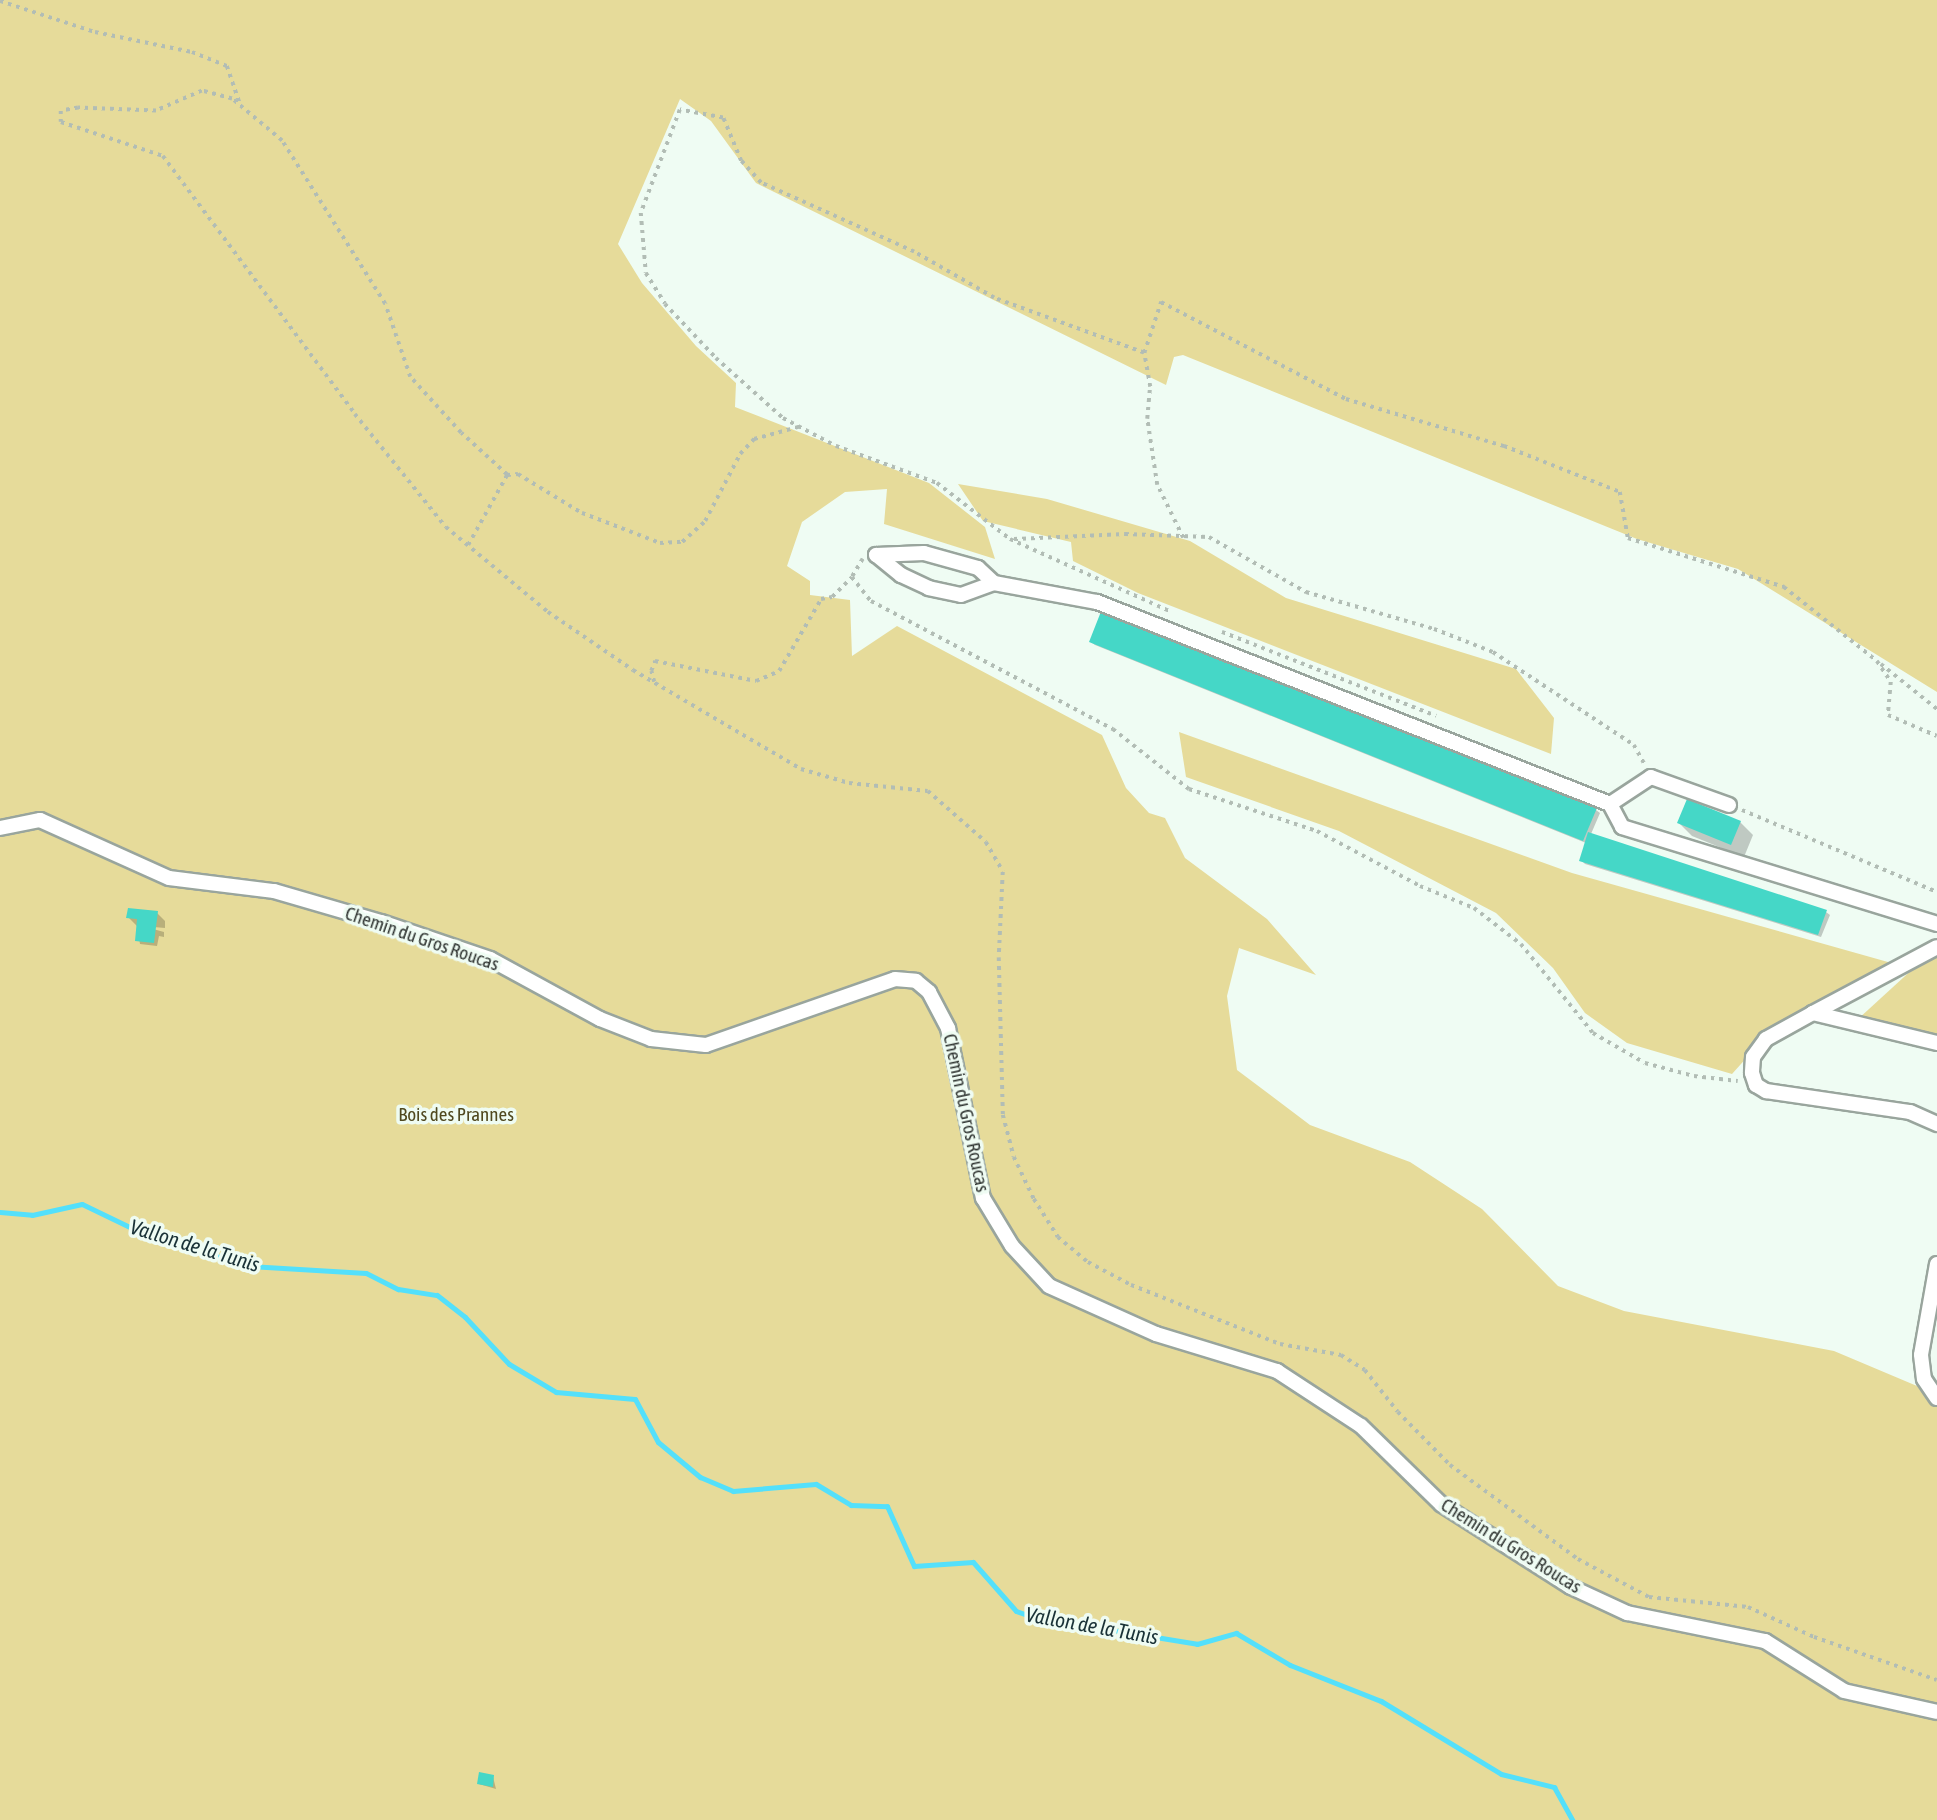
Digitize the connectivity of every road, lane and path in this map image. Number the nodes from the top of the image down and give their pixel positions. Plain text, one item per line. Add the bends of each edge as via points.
1 (0, 1) edge
2 (241, 105) junction
3 (1144, 353) junction
4 (800, 426) junction
5 (507, 475) junction
6 (1183, 538) junction
7 (1010, 539) junction
8 (468, 545) junction
9 (876, 555) junction
10 (852, 577) junction
11 (994, 583) junction
12 (1179, 615) dead end
13 (1217, 630) dead end
14 (1877, 661) junction
15 (654, 682) junction
16 (1937, 709) edge
17 (1444, 720) dead end
18 (1937, 736) edge
19 (1651, 777) junction
20 (1610, 804) junction
21 (1729, 805) joint
22 (0, 828) edge
23 (1937, 892) edge
24 (1937, 924) edge
25 (1937, 947) edge
26 (1813, 1013) junction
27 (1937, 1043) edge
28 (1754, 1079) junction
29 (1937, 1124) edge
30 (1937, 1264) edge
31 (1937, 1398) edge
32 (1937, 1680) edge
33 (1937, 1712) edge

1 - 2 path via 95,32 192,52 227,66
2 - 5 path via 282,141 385,304 410,377
2 - 8 path via 202,91 156,111 61,111 61,122 163,156 355,414 446,527
3 - 4 path via 994,299 914,252 761,183 741,161 723,118 680,110 641,213 646,273 665,304 716,358 783,418
3 - 6 path via 1157,485
3 - 14 path via 1161,302 1346,399 1504,446 1603,484 1620,492 1628,538 1784,587
4 - 5 path via 754,439 740,454 705,522 682,542 660,543 582,513 518,474
4 - 7 path via 836,446 937,483
5 - 8 path
6 - 7 path via 1125,534
6 - 19 path via 1209,537 1306,592 1434,629 1493,652 1634,745
7 - 12 path
8 - 15 path via 548,612
9 - 10 path via 858,560
9 - 11 street via 924,553 978,568
9 - 11 street via 901,575 929,588 961,595
10 - 15 path via 832,597 821,599 779,671 756,681 655,661 651,671
10 - 28 path via 871,601 1114,729 1189,789 1317,831 1420,886 1474,908 1521,944 1584,1024 1645,1063 1730,1083
11 - 20 street via 1097,602
13 - 17 path
14 - 16 path
14 - 18 path via 1891,682 1888,715
15 - 32 path via 801,769 849,783 928,790 986,842 1003,872 999,958 1003,1115 1014,1157 1034,1199 1058,1237 1088,1262 1131,1285 1280,1344 1341,1355 1365,1370 1450,1465 1578,1559 1649,1597 1748,1606 1814,1637
19 - 20 street
19 - 21 street
20 - 24 street via 1622,827
21 - 23 path
22 - 33 street, Chemin du Gros Roucas via 40,820 169,878 274,891 381,922 490,959 600,1019 651,1038 706,1045 895,979 916,981 929,992 948,1028 983,1198 1012,1245 1049,1286 1156,1334 1277,1371 1361,1426 1441,1504 1571,1587 1627,1614 1765,1641 1844,1691
25 - 26 street
26 - 27 street
26 - 28 street via 1766,1039 1754,1057
28 - 29 street via 1766,1091 1910,1112
30 - 31 street via 1922,1355 1924,1379

